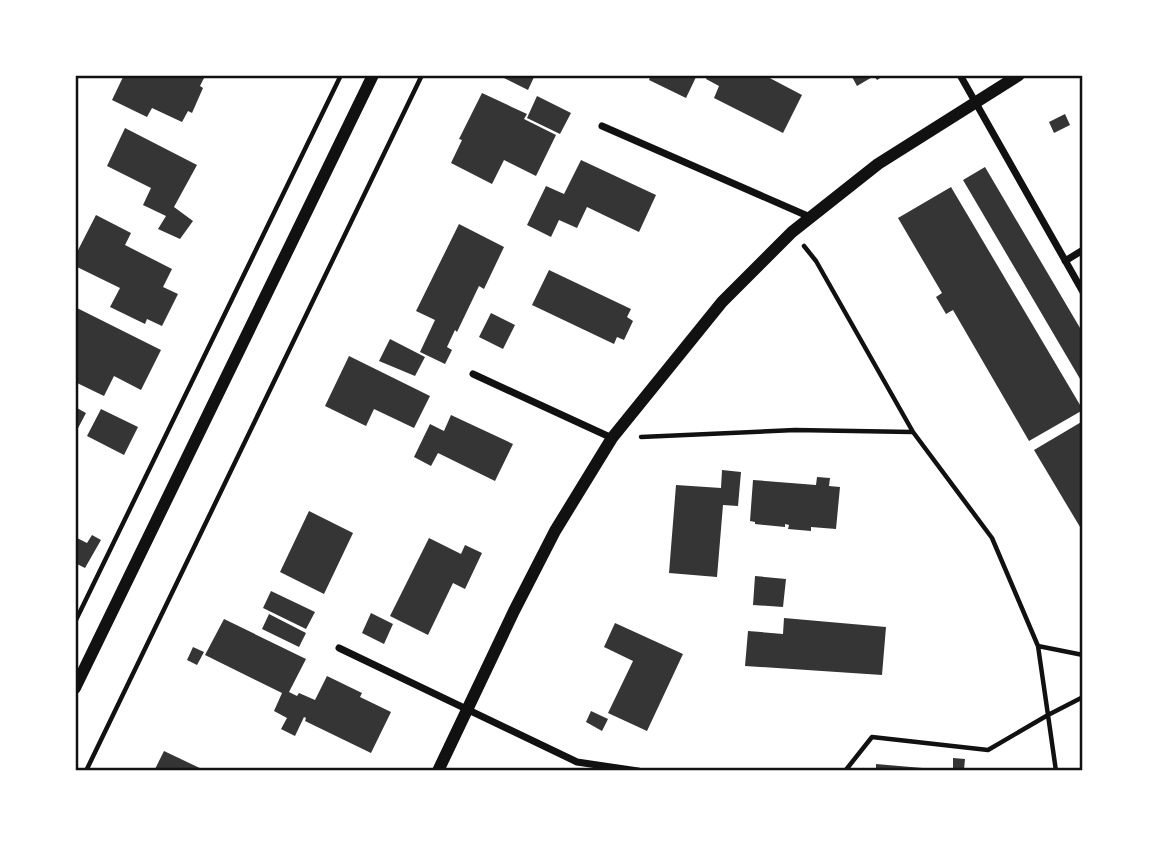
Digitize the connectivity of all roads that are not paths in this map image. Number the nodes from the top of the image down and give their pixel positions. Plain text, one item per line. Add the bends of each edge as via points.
1 (373, 75) edge
2 (960, 75) edge
3 (1019, 75) edge
4 (976, 102) junction
5 (602, 126) dead end
6 (810, 217) junction
7 (1083, 250) edge
8 (1065, 261) junction
9 (1083, 292) edge
10 (473, 374) dead end
11 (612, 438) junction
12 (339, 648) dead end
13 (75, 688) edge
14 (468, 709) junction
15 (438, 771) edge
16 (638, 771) edge

1 - 13 street
2 - 4 street
3 - 4 street
4 - 6 street via 878,164
4 - 8 street
5 - 6 street
6 - 11 street via 722,302
7 - 8 street
8 - 9 street
10 - 11 street
11 - 14 street via 555,531
12 - 14 street
14 - 15 street
14 - 16 street via 578,762

